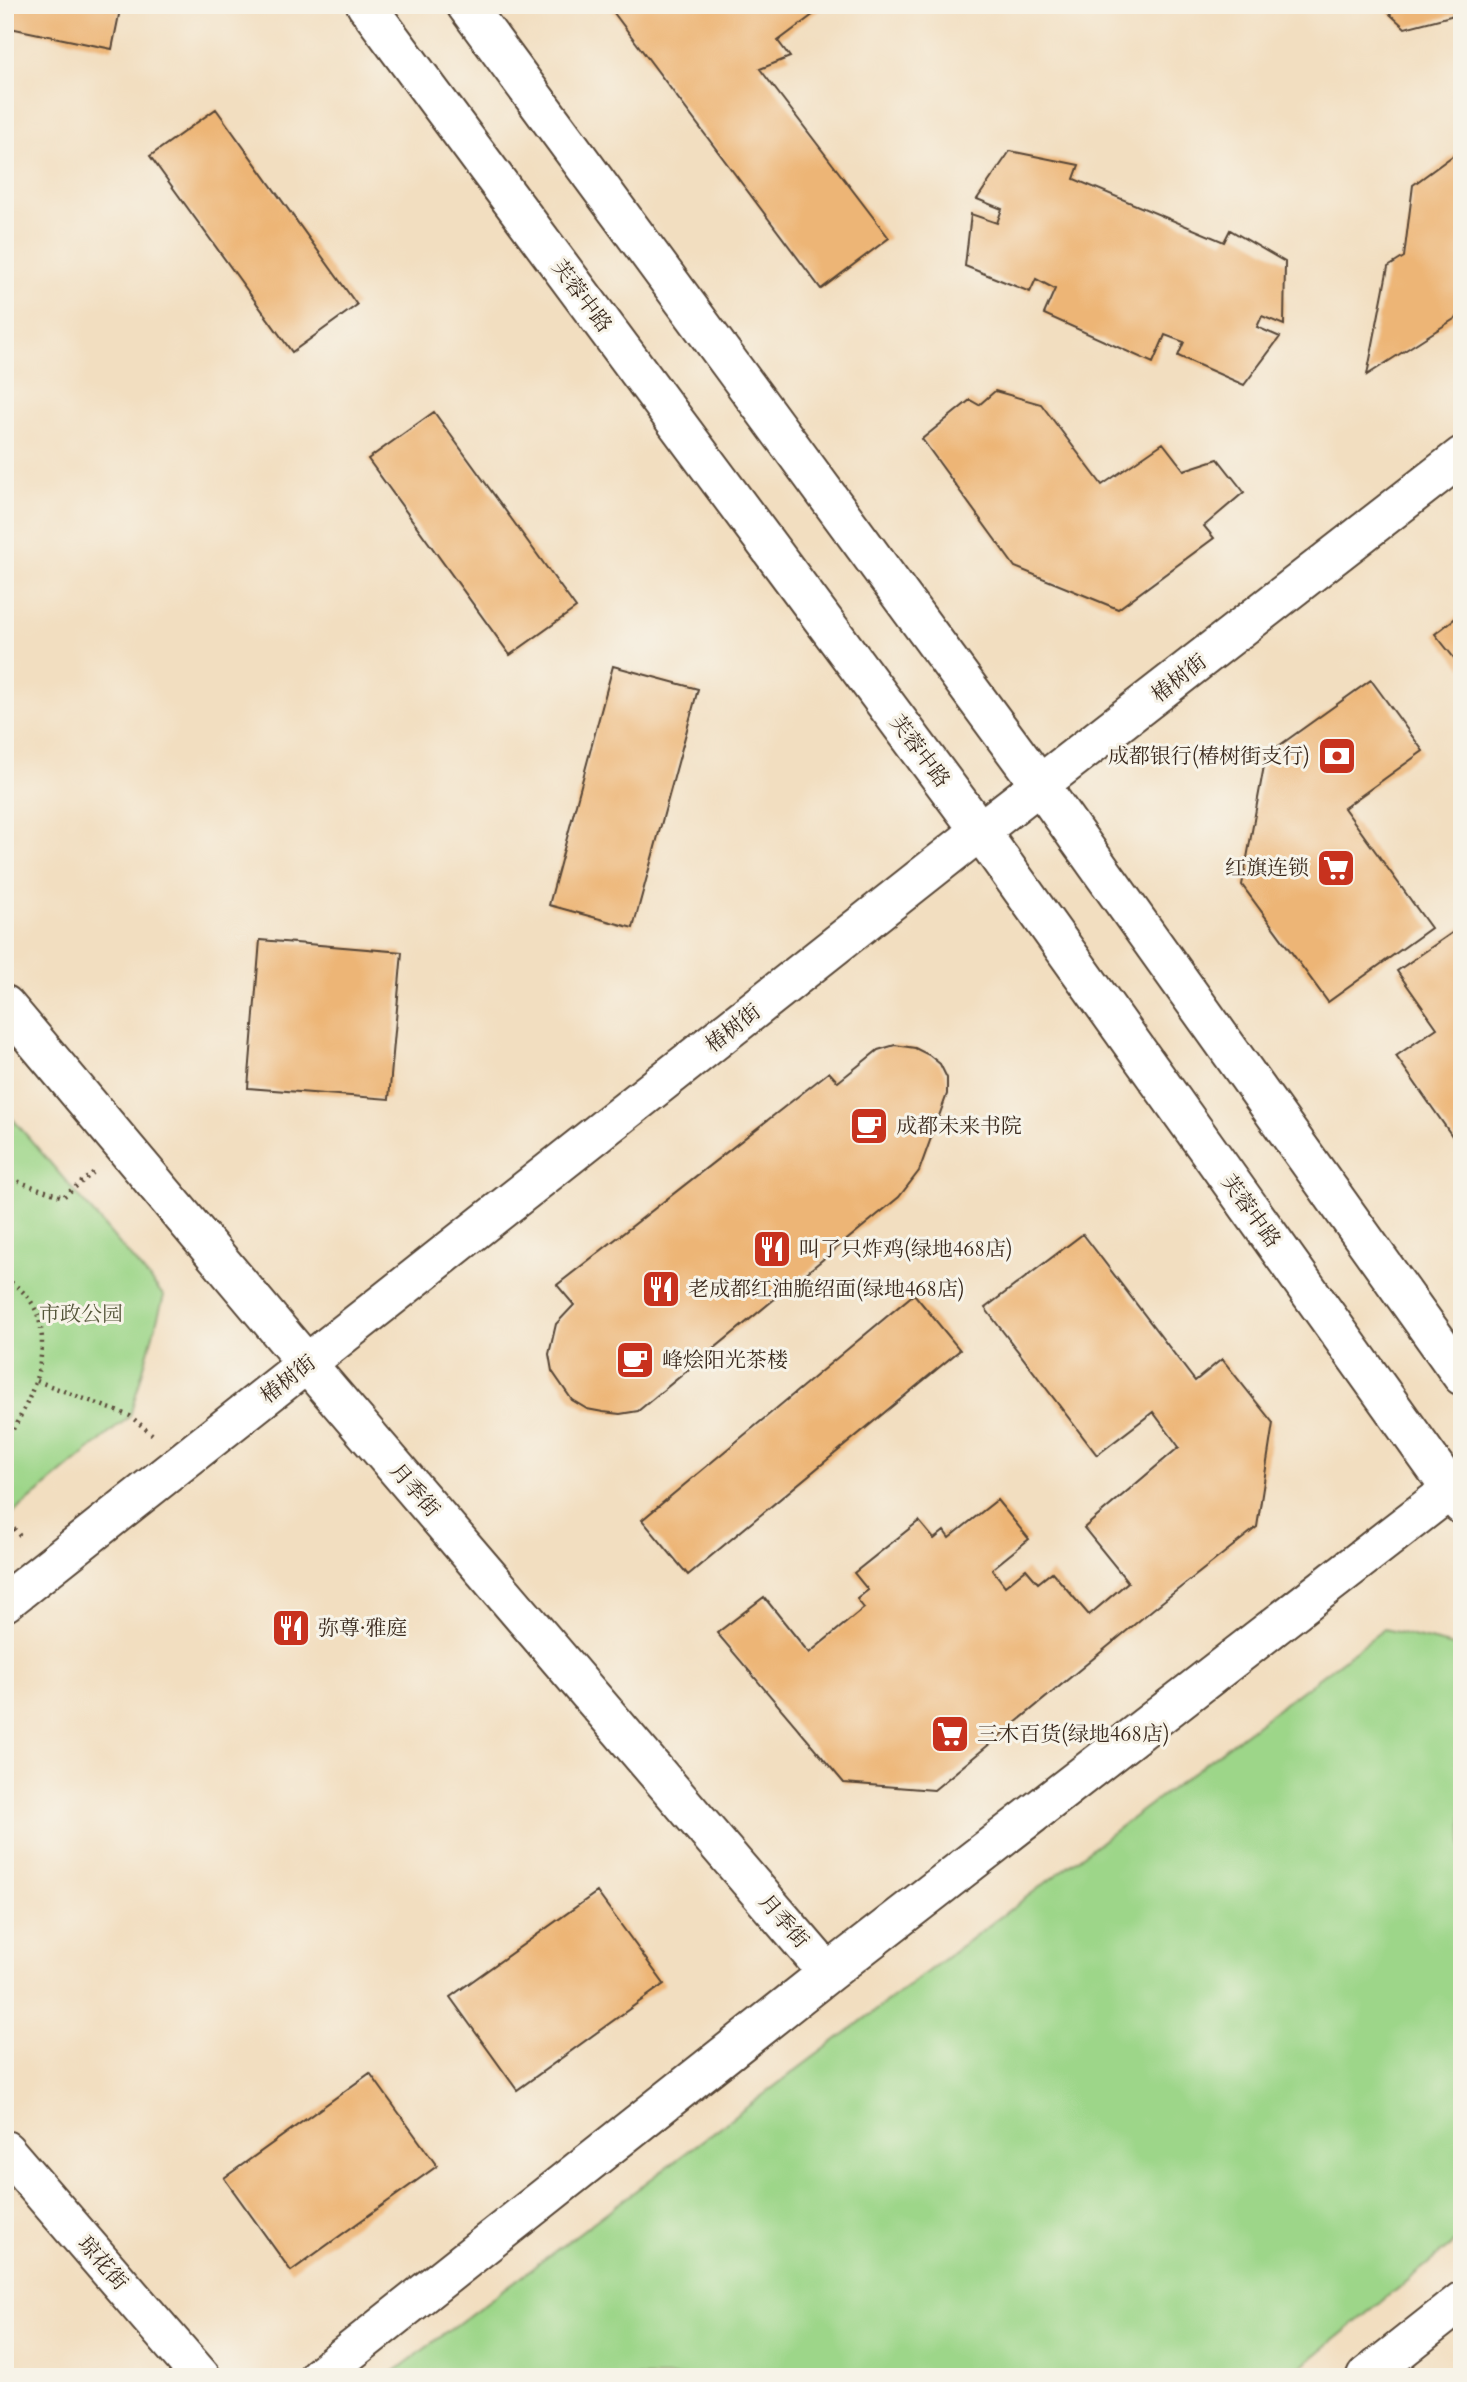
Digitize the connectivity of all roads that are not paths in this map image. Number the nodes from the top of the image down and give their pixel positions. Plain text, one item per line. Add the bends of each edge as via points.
1 (366, 5) edge
2 (466, 5) edge
3 (1462, 456) edge
4 (1040, 785) junction
5 (980, 831) junction
6 (5, 1005) edge
7 (307, 1364) junction
8 (1462, 1376) edge
9 (1458, 1492) edge
10 (5, 1602) edge
11 (828, 1973) junction
12 (5, 2150) edge
13 (1462, 2301) edge
14 (201, 2377) edge
15 (318, 2377) edge
16 (1366, 2377) edge

1 - 5 street, 芙蓉中路
2 - 4 street
3 - 4 street, 椿树街
4 - 5 street, 椿树街
4 - 8 street
5 - 7 street, 椿树街
5 - 9 street, 芙蓉中路
6 - 7 street, 月季街
7 - 10 street, 椿树街
7 - 11 street, 月季街
9 - 11 street
11 - 15 street
12 - 14 street, 琼花街
13 - 16 street

